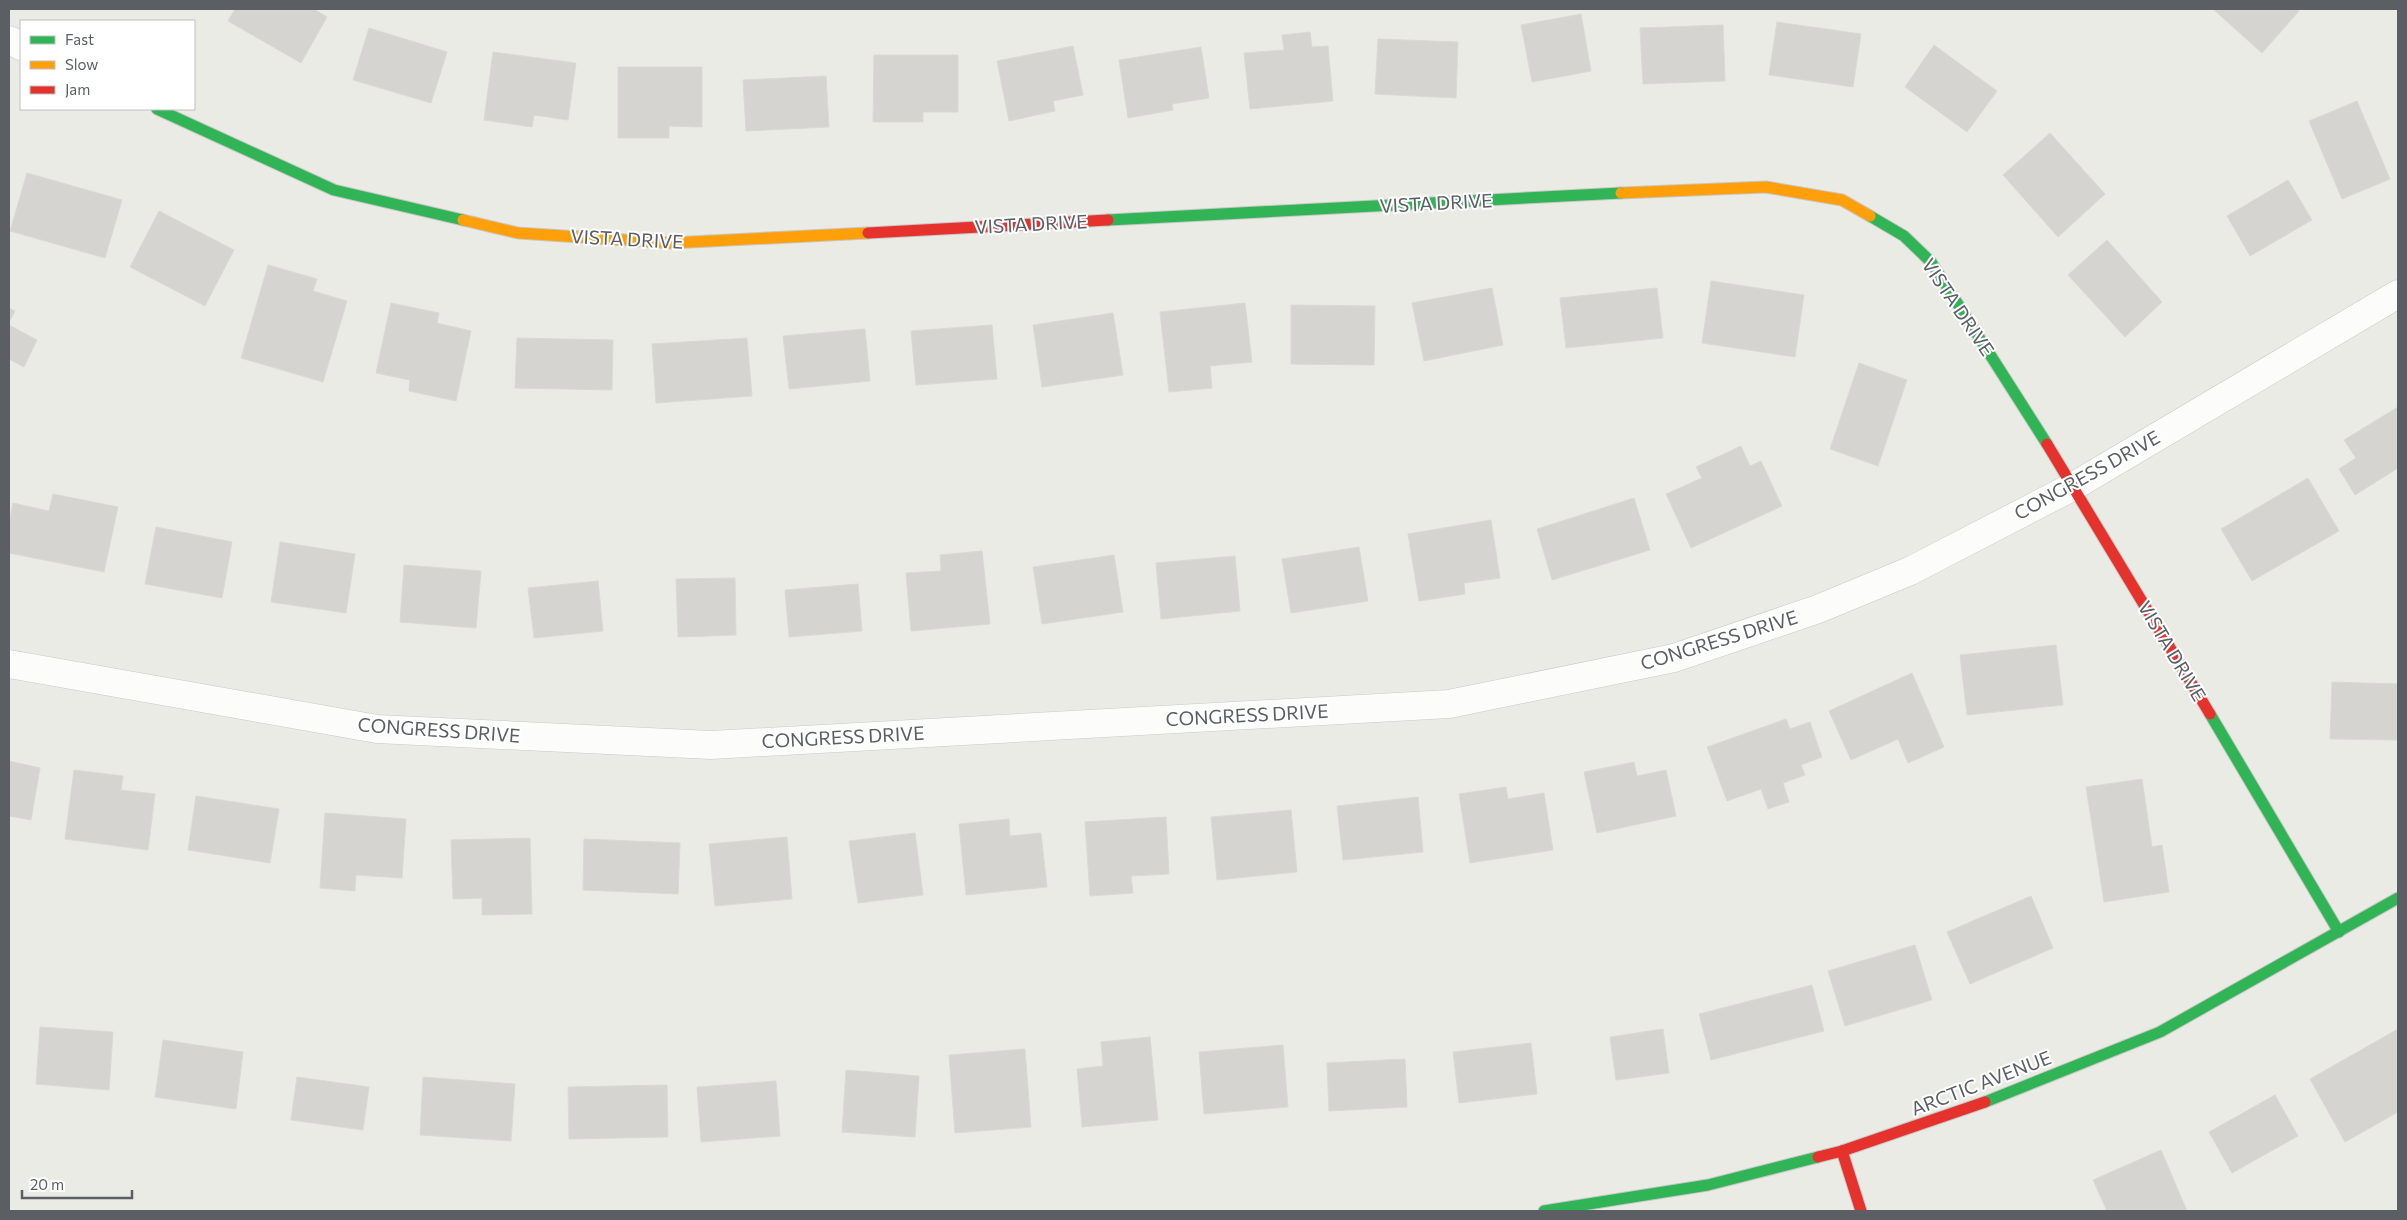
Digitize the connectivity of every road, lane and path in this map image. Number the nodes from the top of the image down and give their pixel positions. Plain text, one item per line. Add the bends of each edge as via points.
1 (160, 110) edge
2 (2398, 294) edge
3 (2074, 486) junction
4 (9, 664) edge
5 (2398, 898) edge
6 (2339, 932) junction
7 (1842, 1151) junction
8 (1544, 1211) edge
9 (1861, 1211) edge

1 - 3 street, VISTA DRIVE via 334,190 518,233 671,243 1715,188 1766,187 1842,200 1904,236 1931,262
2 - 3 street, CONGRESS DRIVE
3 - 4 street, CONGRESS DRIVE via 1910,571 1818,609 1674,658 1449,704 711,745 377,729
3 - 6 street, VISTA DRIVE
5 - 6 street, ARCTIC AVENUE
6 - 7 street, ARCTIC AVENUE via 2160,1032 1967,1109
7 - 8 street, ARCTIC AVENUE via 1708,1185
7 - 9 street

